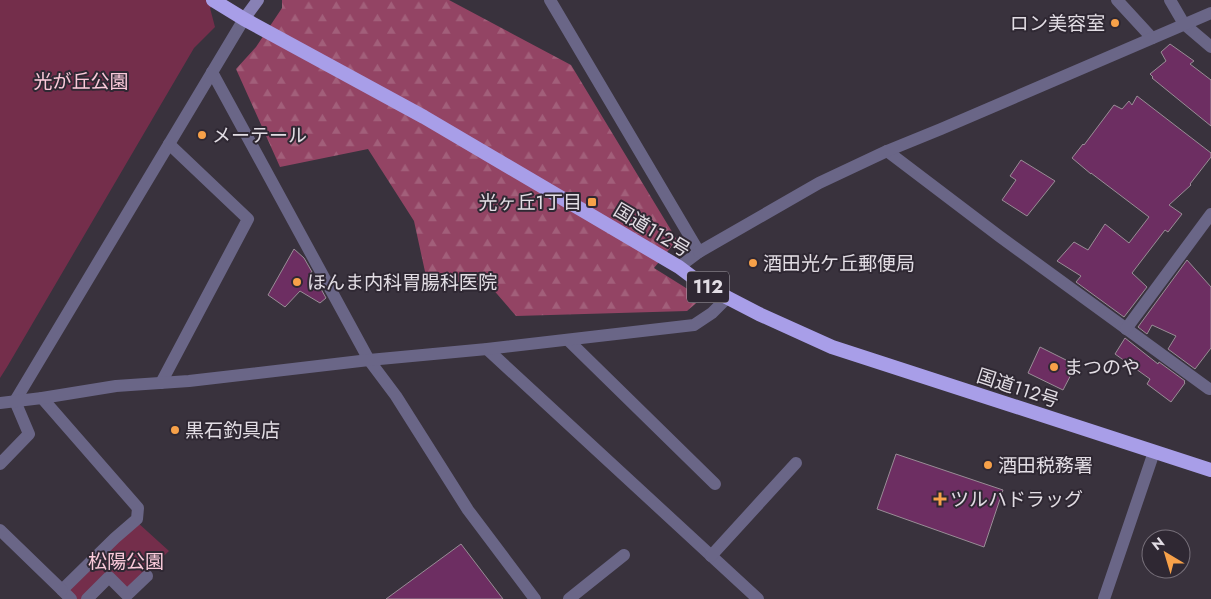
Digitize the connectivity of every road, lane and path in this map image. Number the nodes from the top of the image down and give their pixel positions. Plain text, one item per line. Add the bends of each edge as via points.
1 (213, 0) edge
2 (258, 0) edge
3 (550, 0) edge
4 (1117, 0) edge
5 (1170, 0) edge
6 (1211, 13) edge
7 (244, 19) junction
8 (1184, 24) junction
9 (1152, 38) junction
10 (1211, 47) edge
11 (212, 72) junction
12 (169, 144) junction
13 (887, 151) junction
14 (1211, 214) edge
15 (699, 252) junction
16 (679, 267) junction
17 (728, 297) junction
18 (1126, 329) junction
19 (568, 340) junction
20 (487, 349) junction
21 (369, 360) junction
22 (161, 383) junction
23 (1209, 389) dead end
24 (42, 398) junction
25 (15, 401) junction
26 (0, 403) edge
27 (1154, 452) junction
28 (796, 463) dead end
29 (0, 464) edge
30 (1211, 470) edge
31 (715, 484) dead end
32 (0, 530) edge
33 (624, 555) dead end
34 (711, 556) junction
35 (147, 576) dead end
36 (67, 594) edge
37 (87, 599) edge
38 (535, 599) edge
39 (570, 599) edge
40 (758, 599) edge
41 (1104, 599) edge

1 - 7 highway, 国道112号 / 112
2 - 7 main road
3 - 15 street
4 - 9 street
5 - 8 street
6 - 8 street
7 - 11 street
7 - 16 highway, 国道112号 / 112 via 424,117
8 - 9 street
8 - 10 street
9 - 13 street
11 - 12 street
11 - 21 street
12 - 22 street via 248,219
12 - 25 street
13 - 15 street via 819,183
13 - 18 street
14 - 18 street
15 - 16 street
16 - 17 highway, 国道112号 / 112
17 - 19 street via 694,325
17 - 27 highway, 国道112号 / 112 via 832,347
18 - 23 street
19 - 20 street
19 - 31 street
20 - 21 street
20 - 34 street
21 - 22 street
21 - 38 street via 396,396 468,510
22 - 24 street via 116,386
24 - 25 street
24 - 36 street via 138,508 137,519 115,538
25 - 26 street
25 - 29 street via 29,434
27 - 30 highway, 国道112号 / 112
27 - 41 street
28 - 34 street
32 - 36 street
33 - 39 street
34 - 40 street
35 - 37 street via 127,594 109,577

